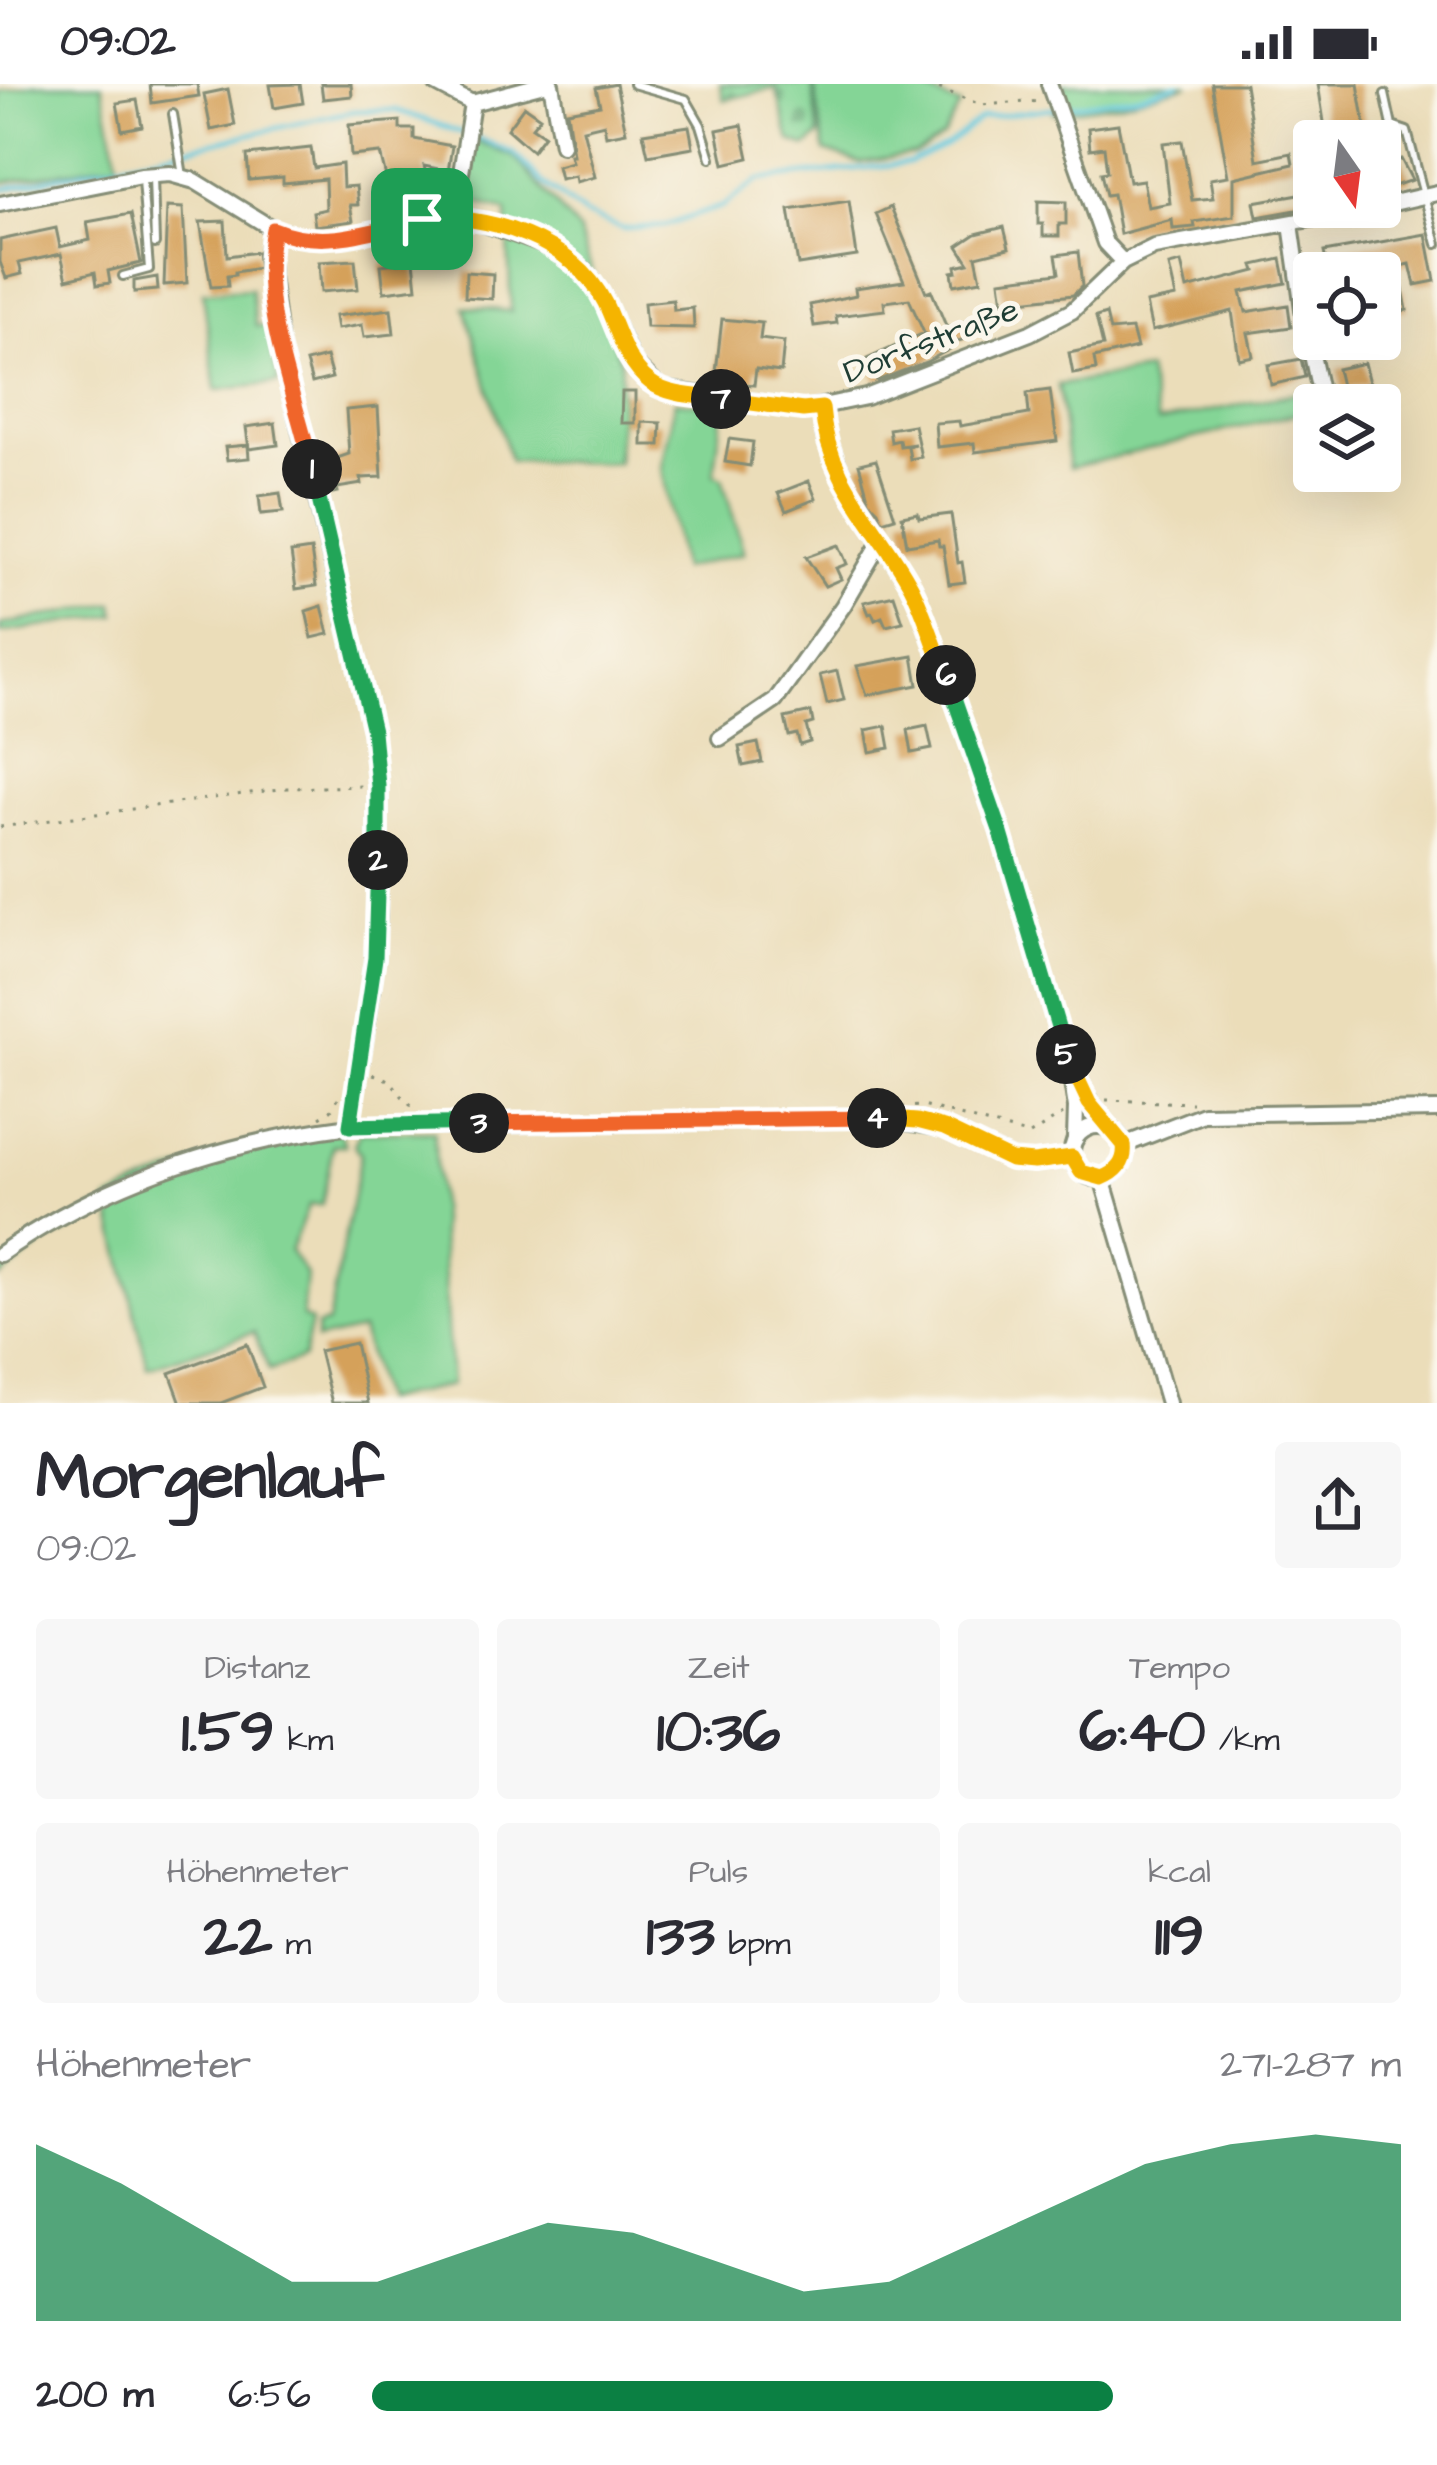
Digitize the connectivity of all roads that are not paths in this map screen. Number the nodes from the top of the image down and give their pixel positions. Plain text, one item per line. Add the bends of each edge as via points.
1 (436, 84) edge
2 (548, 84) edge
3 (633, 84) edge
4 (1049, 84) edge
5 (1385, 94) dead end
6 (472, 103) junction
7 (173, 114) dead end
8 (562, 145) dead end
9 (711, 158) dead end
10 (147, 175) junction
11 (183, 177) junction
12 (1431, 194) edge
13 (1401, 201) edge
14 (0, 204) edge
15 (454, 217) junction
16 (1291, 224) joint
17 (273, 229) junction
18 (155, 244) dead end
19 (1437, 244) edge
20 (1124, 262) junction
21 (123, 276) dead end
22 (1318, 384) edge
23 (822, 408) junction
24 (880, 543) junction
25 (720, 738) dead end
26 (1070, 1069) junction
27 (1437, 1110) edge
28 (350, 1126) junction
29 (1105, 1126) junction
30 (1076, 1138) junction
31 (1124, 1145) junction
32 (1072, 1157) junction
33 (1102, 1178) junction
34 (5, 1247) edge
35 (1168, 1403) edge

1 - 6 street
2 - 6 street
2 - 8 street
3 - 9 lane via 686,99
4 - 20 street via 1105,243
5 - 12 lane via 1392,126 1407,131
6 - 15 street
7 - 11 lane
10 - 11 street, Dorfstraße
10 - 14 street, Dorfstraße
10 - 18 lane
10 - 21 lane via 149,269
11 - 17 street, Dorfstraße
12 - 13 street, Dorfstraße
12 - 19 lane
15 - 17 street, Dorfstraße via 331,239
15 - 23 street, Dorfstraße via 565,255 603,298 633,363 661,389
16 - 20 street, Dorfstraße via 1164,245
16 - 22 street
17 - 28 street via 268,250 280,346 373,731 378,786 375,958
20 - 23 street, Dorfstraße via 1059,319
23 - 24 street via 848,489
24 - 25 street via 775,700
24 - 26 street via 913,589 1000,830
26 - 29 street
26 - 30 street
27 - 31 street via 1203,1114
28 - 32 street via 881,1118 944,1128 1011,1160
28 - 34 street via 268,1138 148,1173
29 - 30 street via 1091,1125
29 - 31 street
30 - 32 street
31 - 33 street via 1118,1169
32 - 33 street via 1081,1172
33 - 35 street

